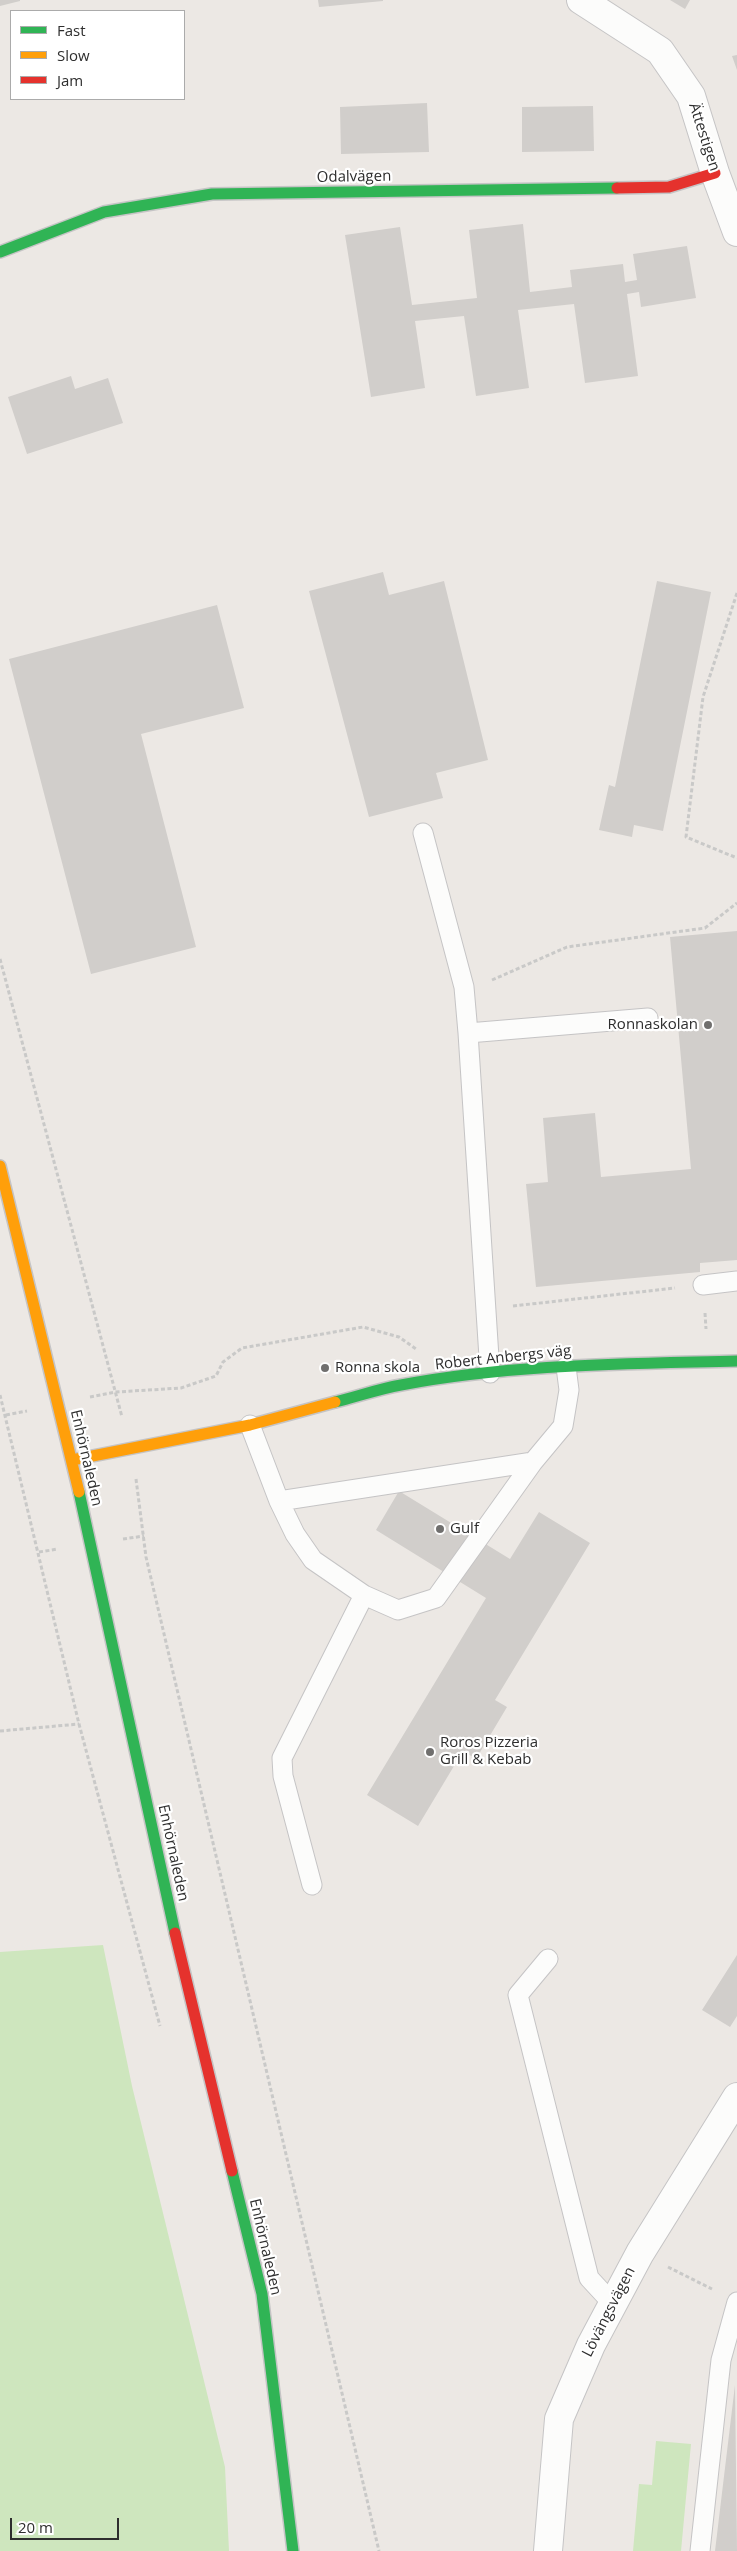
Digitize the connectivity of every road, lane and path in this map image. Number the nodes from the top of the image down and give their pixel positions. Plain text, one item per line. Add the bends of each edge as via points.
1 (581, 0) edge
2 (715, 173) junction
3 (737, 232) edge
4 (0, 252) edge
5 (737, 593) edge
6 (423, 833) dead end
7 (737, 858) edge
8 (737, 903) edge
9 (0, 959) edge
10 (464, 993) junction
11 (648, 1018) dead end
12 (468, 1033) junction
13 (1, 1173) edge
14 (737, 1281) edge
15 (703, 1285) junction
16 (486, 1309) junction
17 (737, 1361) edge
18 (709, 1362) junction
19 (566, 1367) junction
20 (490, 1373) junction
21 (0, 1395) edge
22 (250, 1425) junction
23 (131, 1450) junction
24 (72, 1460) junction
25 (533, 1462) junction
26 (279, 1501) junction
27 (364, 1594) junction
28 (79, 1724) junction
29 (0, 1731) edge
30 (312, 1885) dead end
31 (548, 1959) dead end
32 (161, 2030) dead end
33 (737, 2097) edge
34 (640, 2253) junction
35 (737, 2302) edge
36 (613, 2304) junction
37 (293, 2551) edge
38 (379, 2551) edge
39 (548, 2551) edge
40 (700, 2551) edge

1 - 2 street, Ättestigen via 660,51 691,96
2 - 3 street, Ättestigen
2 - 4 street, Odalvägen via 669,187 212,194 104,212
5 - 7 path via 703,697 686,837
6 - 10 lane
8 - 10 path via 705,928 567,947
9 - 23 path
10 - 12 lane
11 - 12 lane
12 - 16 lane
13 - 24 street, Enhörnaleden
14 - 15 lane
15 - 16 path
15 - 18 path
16 - 20 lane
17 - 18 street, Robert Anbergs väg
18 - 19 street, Robert Anbergs väg
19 - 20 street, Robert Anbergs väg
19 - 25 lane via 569,1390 563,1426
20 - 22 street, Robert Anbergs väg via 400,1385
21 - 28 path
22 - 23 street, Robert Anbergs väg
22 - 26 lane
23 - 24 street, Robert Anbergs väg
23 - 38 path via 146,1557
24 - 37 street, Enhörnaleden via 190,2000 262,2294
25 - 26 lane
25 - 27 lane via 436,1598 398,1610
26 - 27 lane via 295,1534 313,1560
27 - 30 lane via 282,1758 283,1776
28 - 29 path
28 - 32 path
31 - 36 lane via 518,1994 589,2278
33 - 34 street, Lövängsvägen
34 - 35 path
34 - 36 street, Lövängsvägen
35 - 40 lane via 721,2360
36 - 39 street, Lövängsvägen via 559,2419

